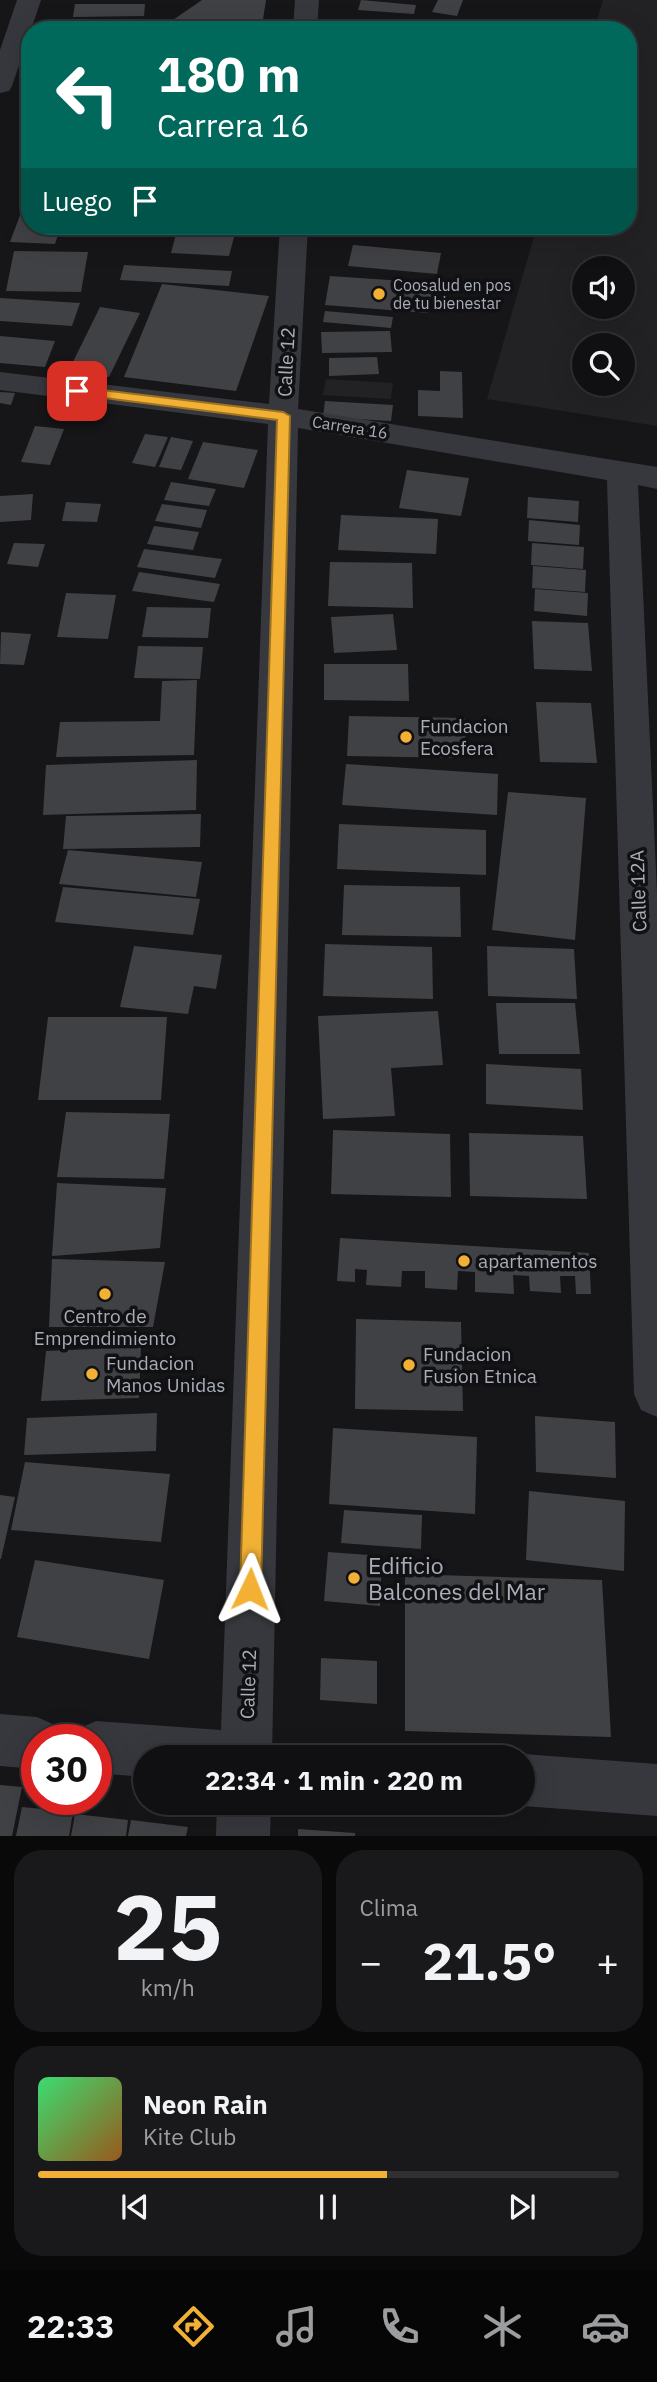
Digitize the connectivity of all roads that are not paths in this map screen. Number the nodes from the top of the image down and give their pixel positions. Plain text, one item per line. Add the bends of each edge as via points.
1 (29, 0) edge
2 (307, 0) edge
3 (22, 21) edge
4 (306, 21) edge
5 (21, 24) edge
6 (0, 86) edge
7 (293, 235) edge
8 (0, 382) edge
9 (283, 416) junction
10 (639, 475) edge
11 (657, 1394) edge
12 (0, 1740) edge
13 (21, 1742) edge
14 (246, 1745) edge
15 (112, 1748) edge
16 (133, 1750) edge
17 (535, 1781) edge
18 (657, 1790) edge
19 (244, 1815) edge
20 (243, 1836) edge

1 - 3 street
2 - 4 street
5 - 6 street
7 - 9 street, Calle 12
8 - 9 street, Carrera 16
9 - 10 street, Carrera 16
9 - 14 street, Calle 12
10 - 11 street, Calle 12A
12 - 13 street
15 - 16 street
17 - 18 street
19 - 20 street

